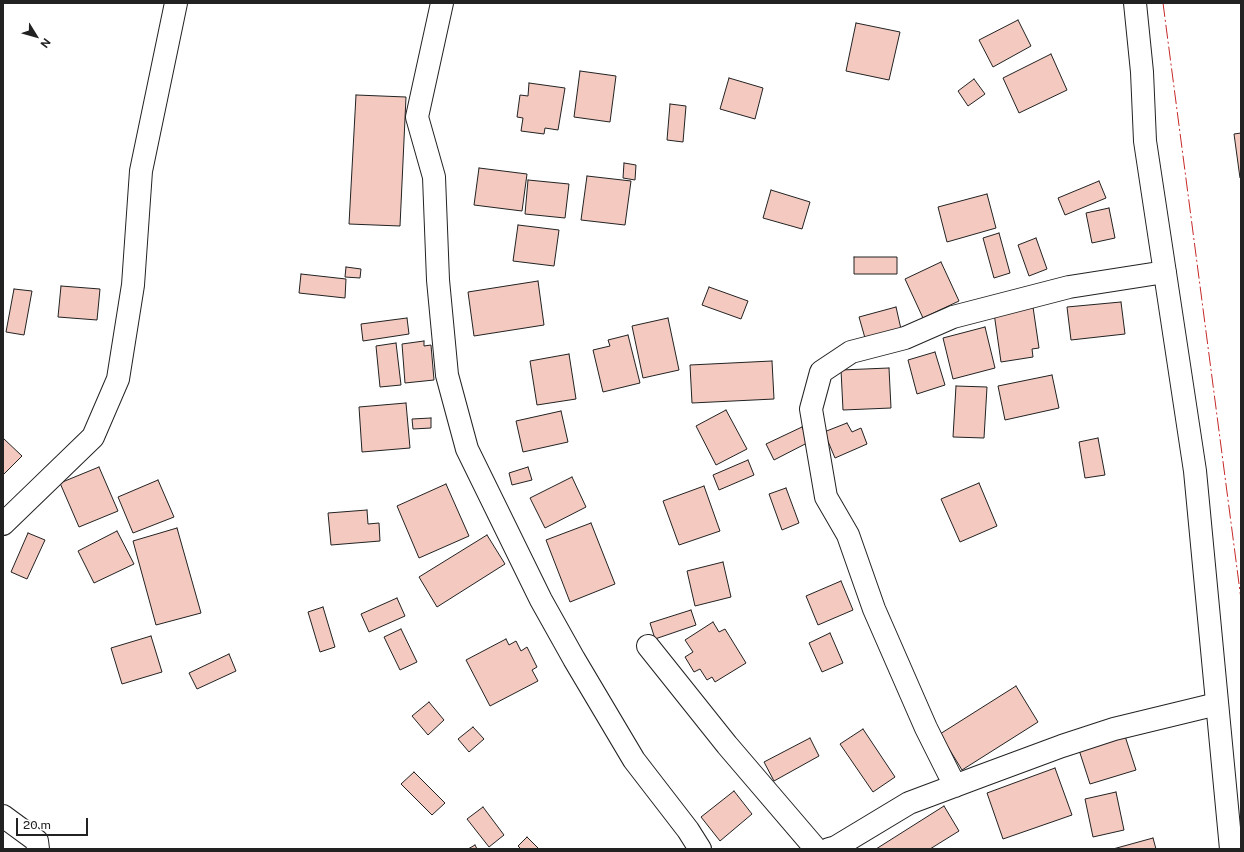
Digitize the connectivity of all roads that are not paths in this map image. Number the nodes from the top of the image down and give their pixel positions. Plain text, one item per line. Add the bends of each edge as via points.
1 (176, 3) edge
2 (442, 3) edge
3 (1135, 3) edge
4 (1165, 272) junction
5 (3, 524) edge
6 (648, 646) dead end
7 (1217, 704) junction
8 (955, 786) junction
9 (3, 816) edge
10 (38, 849) edge
11 (700, 849) edge
12 (816, 849) edge
13 (830, 849) edge
14 (1231, 849) edge

1 - 5 street via 141,172 132,285 118,379 93,437
2 - 11 street via 417,117 434,177 438,280 447,375 467,449 541,600 574,660 634,760
3 - 4 street via 1145,141
4 - 7 street via 1195,471
4 - 8 street via 1069,286 953,318 905,338 852,352 821,372 811,409 826,497 848,535 874,609 926,728
6 - 12 street via 727,745
7 - 8 street via 1114,729
7 - 14 street
8 - 13 street via 909,803
9 - 10 street via 37,841

